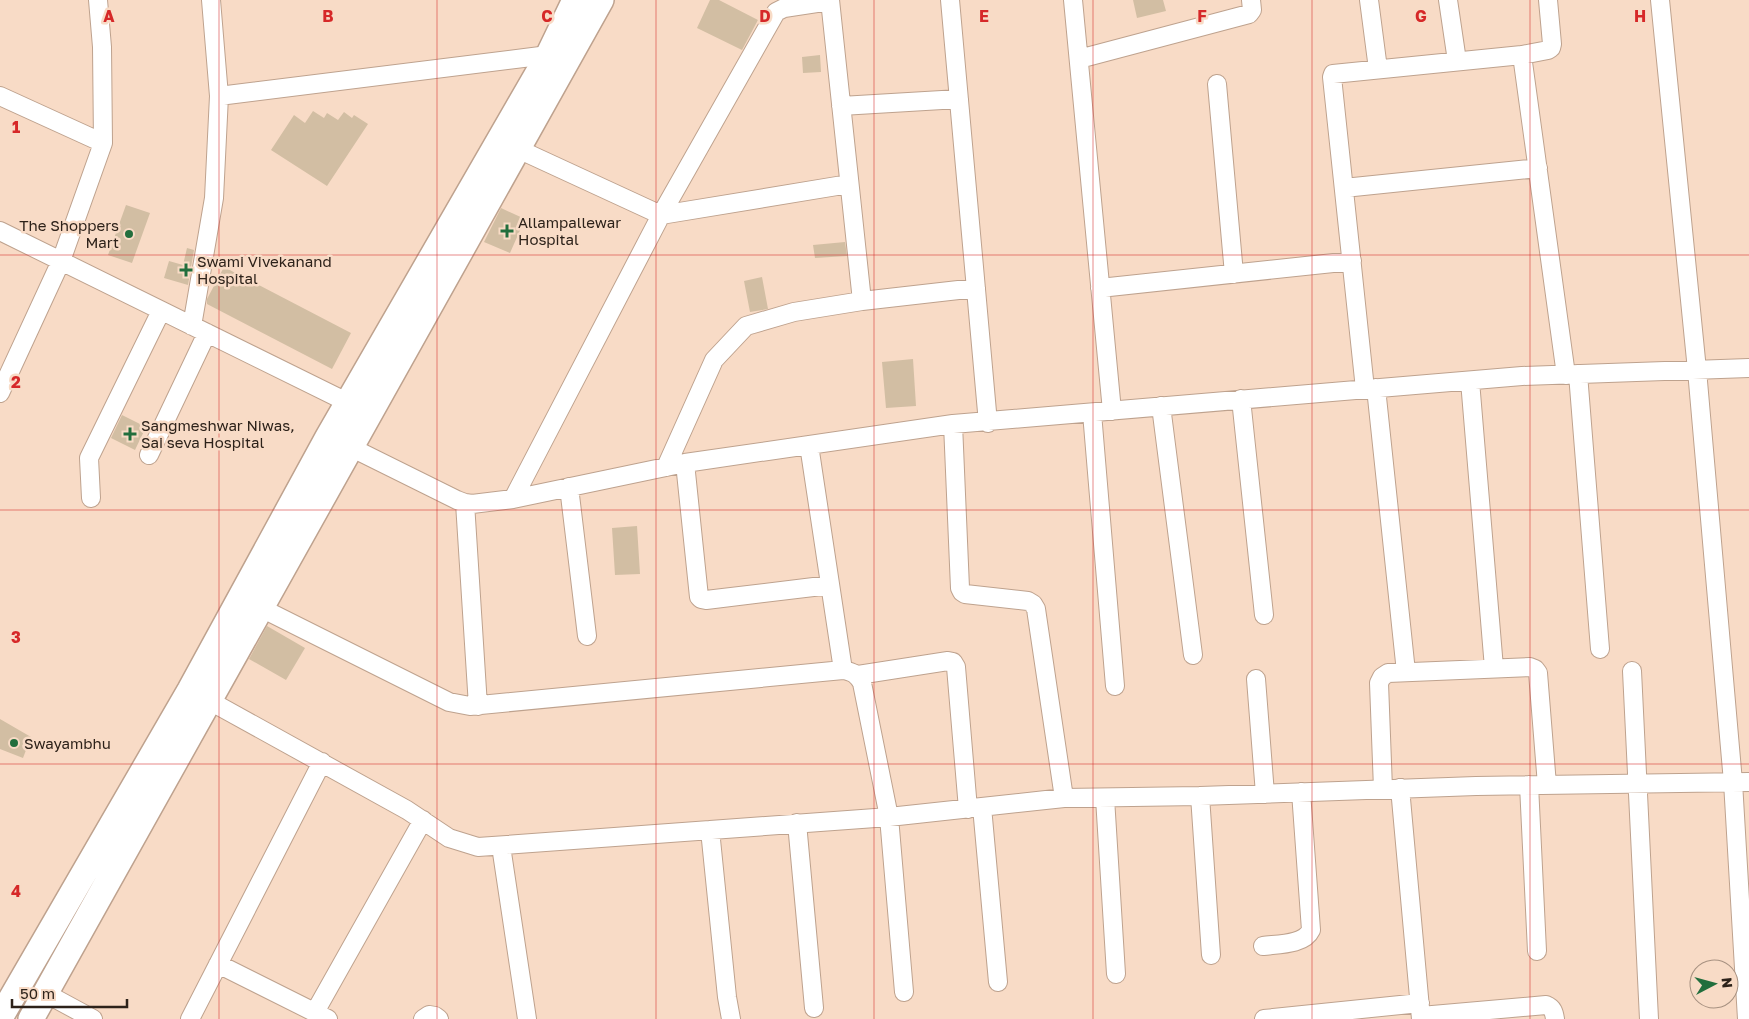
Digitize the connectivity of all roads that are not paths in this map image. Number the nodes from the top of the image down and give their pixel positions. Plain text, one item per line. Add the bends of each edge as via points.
1 (98, 0) edge
2 (211, 0) edge
3 (575, 0) edge
4 (600, 0) edge
5 (950, 0) edge
6 (1073, 0) edge
7 (1251, 0) edge
8 (1369, 0) edge
9 (1448, 0) edge
10 (1548, 0) edge
11 (1660, 0) edge
12 (830, 1) edge
13 (560, 53) junction
14 (1522, 55) junction
15 (1079, 59) junction
16 (1457, 61) junction
17 (1378, 69) junction
18 (1217, 84) dead end
19 (0, 96) edge
20 (220, 96) junction
21 (959, 99) junction
22 (841, 106) junction
23 (104, 143) junction
24 (518, 148) junction
25 (1538, 168) junction
26 (849, 184) junction
27 (1344, 188) junction
28 (661, 215) junction
29 (0, 231) edge
30 (61, 261) junction
31 (1352, 261) junction
32 (1234, 274) junction
33 (976, 288) junction
34 (1100, 288) junction
35 (862, 301) junction
36 (161, 311) junction
37 (199, 329) junction
38 (1749, 368) edge
39 (1697, 370) junction
40 (1572, 375) junction
41 (1470, 381) junction
42 (1370, 389) junction
43 (0, 393) edge
44 (1241, 399) junction
45 (1161, 406) junction
46 (358, 408) junction
47 (1112, 411) junction
48 (1092, 413) junction
49 (988, 423) junction
50 (953, 424) junction
51 (328, 436) junction
52 (809, 445) junction
53 (351, 447) junction
54 (148, 455) dead end
55 (686, 463) junction
56 (666, 467) junction
57 (569, 487) junction
58 (91, 498) dead end
59 (513, 499) junction
60 (465, 503) junction
61 (830, 585) junction
62 (260, 608) junction
63 (1264, 614) dead end
64 (587, 636) dead end
65 (1600, 649) dead end
66 (1193, 655) dead end
67 (1494, 668) junction
68 (1632, 671) dead end
69 (1406, 672) junction
70 (850, 673) junction
71 (1256, 679) dead end
72 (1114, 686) dead end
73 (200, 695) junction
74 (478, 706) junction
75 (322, 762) junction
76 (1741, 782) edge
77 (1637, 784) junction
78 (1529, 785) junction
79 (1546, 785) junction
80 (1392, 789) junction
81 (1301, 792) junction
82 (1265, 794) junction
83 (1200, 796) junction
84 (1064, 798) junction
85 (1105, 798) junction
86 (975, 808) junction
87 (889, 817) junction
88 (423, 820) junction
89 (797, 824) junction
90 (710, 830) junction
91 (502, 846) junction
92 (1263, 946) dead end
93 (1537, 951) dead end
94 (1211, 955) dead end
95 (218, 964) junction
96 (1116, 974) dead end
97 (998, 982) dead end
98 (904, 992) dead end
99 (45, 993) junction
100 (814, 1008) dead end
101 (1421, 1013) edge
102 (321, 1015) edge
103 (0, 1018) edge
104 (31, 1019) edge
105 (93, 1019) edge
106 (190, 1019) edge
107 (423, 1019) edge
108 (439, 1019) edge
109 (527, 1019) edge
110 (730, 1019) edge
111 (1264, 1019) edge
112 (1554, 1019) edge
113 (1649, 1019) edge
114 (1747, 1019) edge

1 - 23 street
2 - 20 street
3 - 13 main road
4 - 13 main road
5 - 21 street
6 - 15 street
7 - 15 street via 1249,14
8 - 17 street
9 - 16 street
10 - 14 street via 1551,48
11 - 39 street
12 - 22 street
12 - 28 street via 776,12
13 - 20 street
13 - 24 main road
13 - 46 main road
14 - 16 street
14 - 25 street
15 - 34 street
16 - 17 street
17 - 27 street via 1332,77
18 - 32 street
19 - 23 street
20 - 37 street via 214,198
21 - 22 street
21 - 33 street
22 - 26 street
23 - 30 street
24 - 28 street
24 - 46 main road
25 - 27 street
25 - 40 street
26 - 28 street
26 - 35 street
27 - 31 street
28 - 59 street
29 - 30 street
30 - 36 street
30 - 43 street
31 - 32 street
31 - 42 street
32 - 34 street
33 - 35 street
33 - 49 street
34 - 47 street
35 - 56 street via 794,312 746,326 714,360
36 - 37 street
36 - 58 street via 89,458
37 - 46 street
37 - 54 street
38 - 39 street
39 - 40 street
39 - 76 street
40 - 41 street
40 - 65 street
41 - 42 street
41 - 67 street
42 - 44 street
42 - 69 street
44 - 45 street
44 - 63 street
45 - 47 street
45 - 66 street
46 - 51 main road
46 - 53 main road
47 - 48 street
48 - 49 street
48 - 72 street
49 - 50 street
50 - 52 street
50 - 84 street via 960,588 965,594 1028,601 1036,609
51 - 53 street
51 - 73 main road
52 - 55 street
52 - 61 street
53 - 60 street
53 - 62 main road
55 - 56 street
55 - 61 street via 701,599
56 - 57 street
57 - 59 street
57 - 64 street
59 - 60 street
60 - 74 street
61 - 70 street
62 - 73 main road
62 - 74 street via 449,702
67 - 69 street
67 - 79 street via 1530,667 1538,673
68 - 77 street
69 - 80 street via 1388,673 1380,683
70 - 74 street
70 - 86 street via 953,662
70 - 87 street via 862,683
71 - 82 street
73 - 75 street
73 - 99 main road
73 - 103 main road
75 - 88 street
75 - 95 street
76 - 77 street
76 - 114 street
77 - 79 street
77 - 113 street
78 - 79 street
78 - 80 street
78 - 93 street
80 - 81 street
80 - 101 street
81 - 82 street
81 - 92 street via 1311,930 1302,940
82 - 83 street
83 - 85 street
83 - 94 street
84 - 85 street
84 - 86 street
85 - 96 street
86 - 87 street
86 - 97 street
87 - 89 street
87 - 98 street
88 - 91 street via 450,838 478,847
88 - 102 street
89 - 90 street
89 - 100 street
90 - 91 street
90 - 110 street
91 - 109 street
95 - 102 street
95 - 106 street
99 - 104 main road
99 - 105 street
101 - 111 street
101 - 112 street via 1546,1005 1554,1011
107 - 108 street via 429,1015

